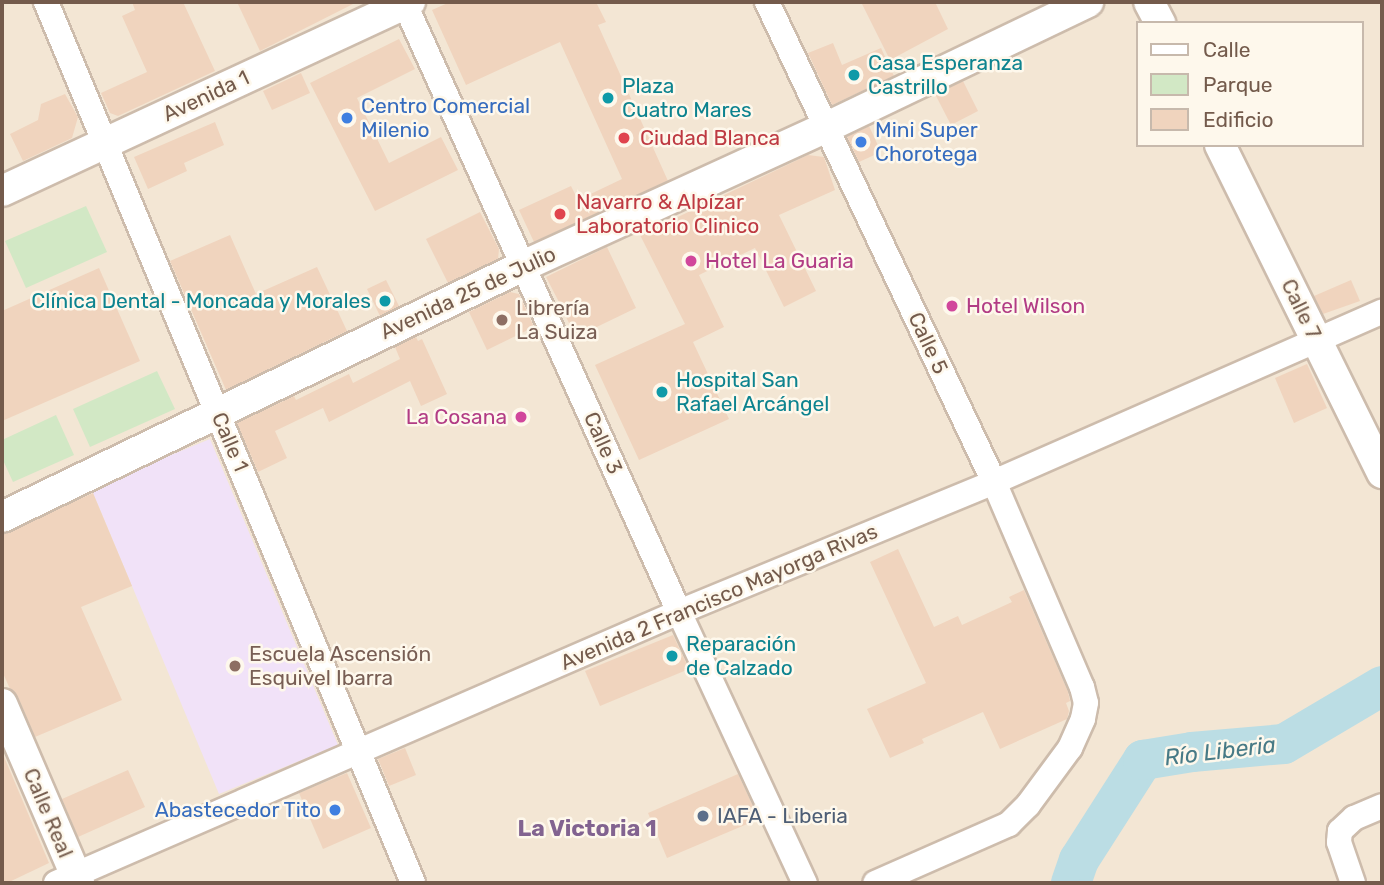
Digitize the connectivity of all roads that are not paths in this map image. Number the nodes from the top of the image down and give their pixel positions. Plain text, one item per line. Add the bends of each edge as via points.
1 (46, 2) edge
2 (767, 2) edge
3 (1088, 2) edge
4 (1149, 2) edge
5 (406, 3) edge
6 (1159, 21) edge
7 (825, 128) junction
8 (105, 143) junction
9 (1221, 147) edge
10 (2, 191) edge
11 (523, 266) junction
12 (1382, 312) edge
13 (1316, 341) junction
14 (217, 413) junction
15 (1382, 473) edge
16 (994, 482) junction
17 (2, 517) edge
18 (679, 612) junction
19 (2, 704) edge
20 (358, 752) junction
21 (1382, 806) edge
22 (70, 880) edge
23 (413, 883) edge
24 (806, 883) edge
25 (875, 883) edge
26 (1353, 883) edge

1 - 8 street, Calle 1
2 - 7 street, Calle 5
3 - 7 street, Avenida 25 de Julio
4 - 6 street
5 - 8 street, Avenida 1
5 - 11 street, Calle 3
7 - 11 street, Avenida 25 de Julio
7 - 16 street, Calle 5
8 - 10 street, Avenida 1
8 - 14 street, Calle 1
9 - 13 street, Calle 7
11 - 14 street, Avenida 25 de Julio
11 - 18 street, Calle 3
12 - 13 street, Avenida 2 Francisco Mayorga Rivas
13 - 15 street, Calle 7
13 - 16 street, Avenida 2 Francisco Mayorga Rivas
14 - 17 street, Avenida 25 de Julio
14 - 20 street, Calle 1
16 - 18 street, Avenida 2 Francisco Mayorga Rivas
16 - 25 street, Calle 5 via 1082,687 1083,719 1070,748 1009,824
18 - 20 street, Avenida 2 Francisco Mayorga Rivas
18 - 24 street, Calle 3
19 - 22 street, Calle Real
20 - 22 street, Avenida 2 Francisco Mayorga Rivas
20 - 23 street, Calle 1
21 - 26 street via 1354,817 1340,831 1339,842

